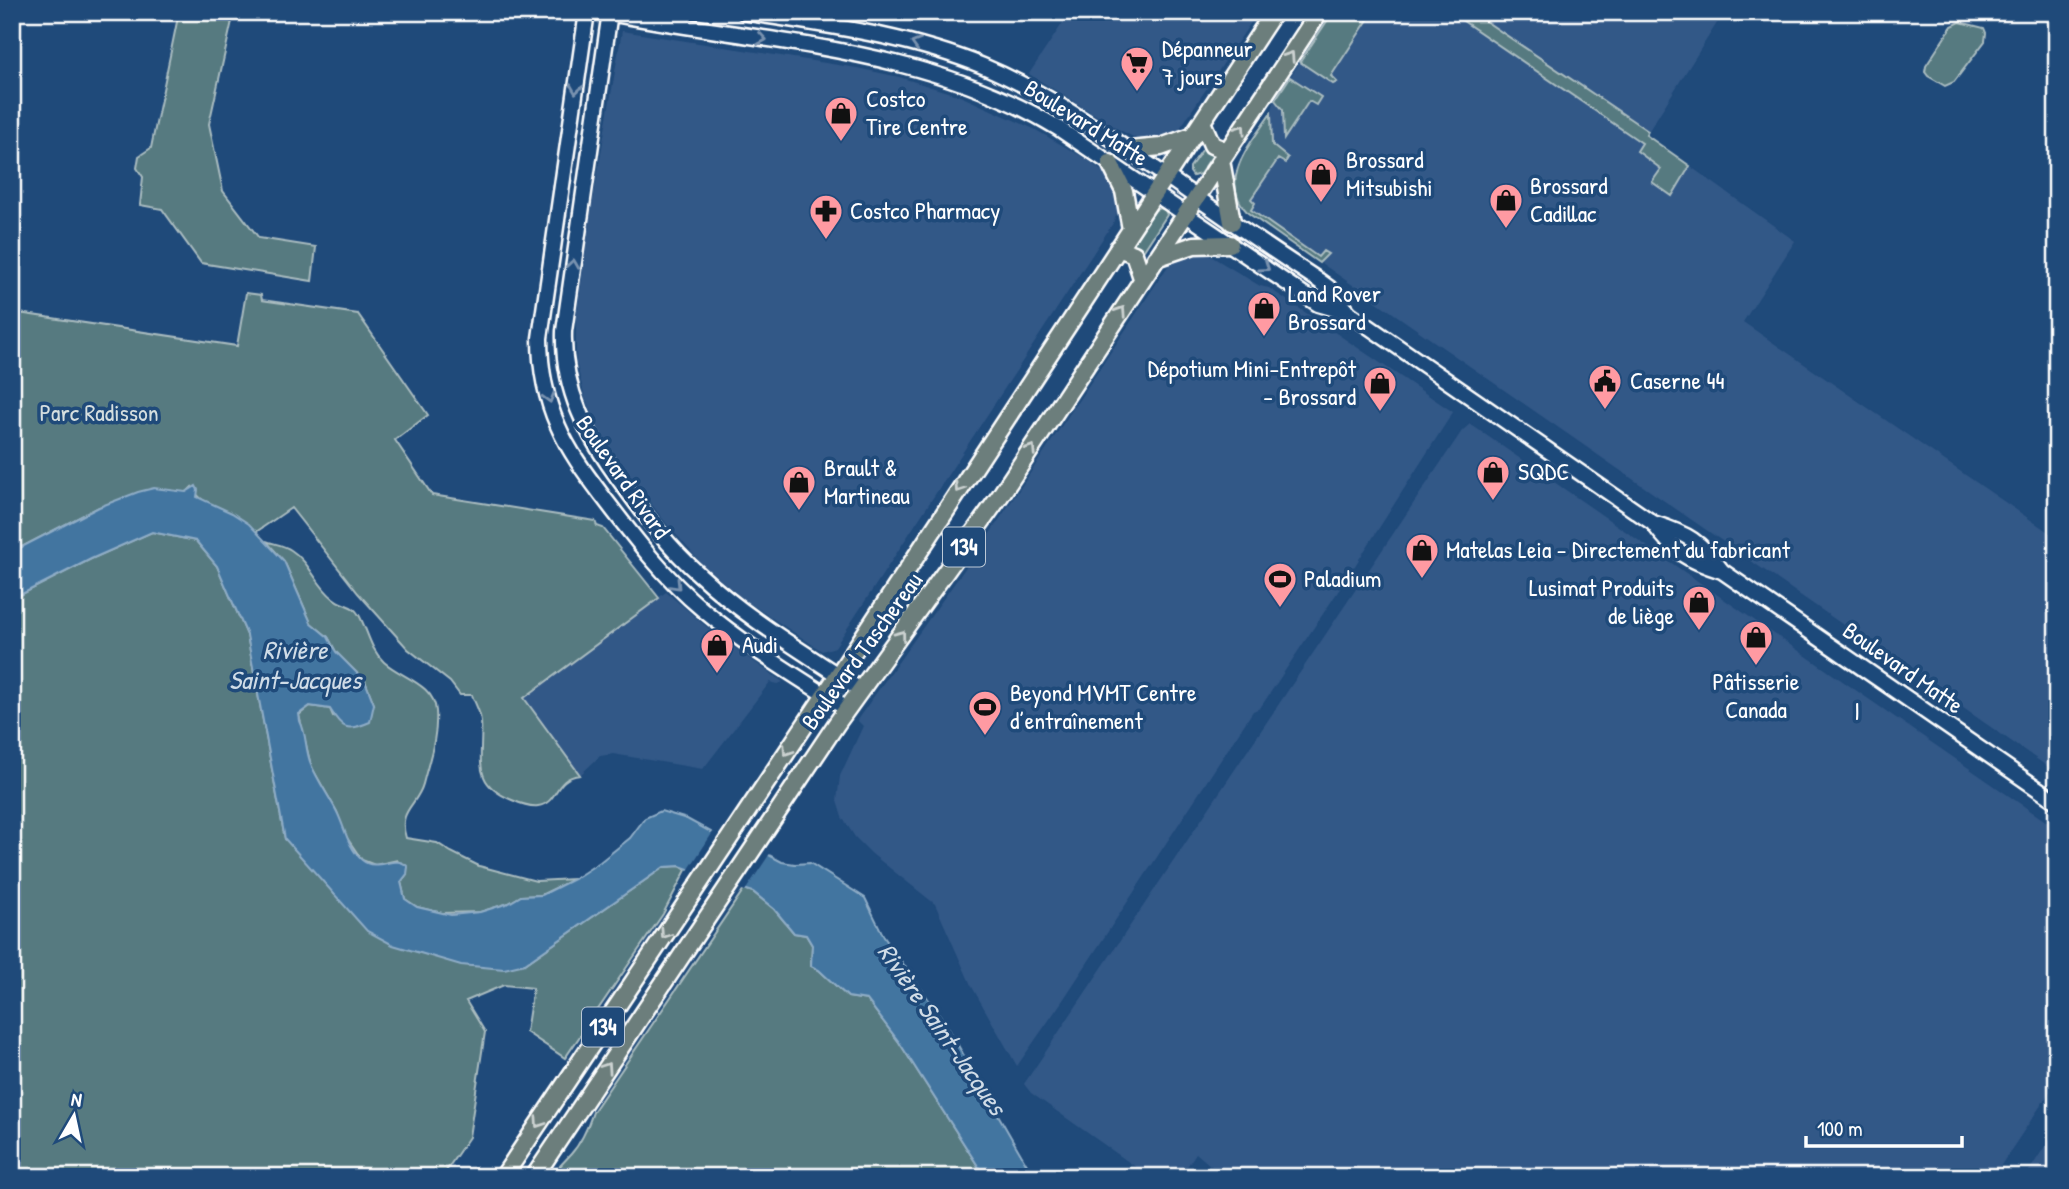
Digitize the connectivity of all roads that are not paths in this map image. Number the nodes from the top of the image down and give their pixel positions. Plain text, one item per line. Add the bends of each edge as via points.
1 (587, 12) edge
2 (744, 12) edge
3 (1274, 12) edge
4 (1319, 12) edge
5 (608, 13) edge
6 (1198, 128) junction
7 (1130, 150) junction
8 (1224, 156) junction
9 (1110, 163) junction
10 (1166, 177) junction
11 (1155, 192) junction
12 (1196, 197) junction
13 (1186, 212) junction
14 (1232, 222) junction
15 (1131, 229) junction
16 (1230, 244) junction
17 (1118, 248) junction
18 (1156, 258) junction
19 (1142, 278) junction
20 (1349, 313) junction
21 (838, 674) junction
22 (860, 690) junction
23 (824, 695) junction
24 (847, 709) junction
25 (2057, 802) edge
26 (503, 1177) edge
27 (534, 1177) edge

1 -> 23 main road, Boulevard Rivard via 541,327 542,368 555,417 586,474 682,590 740,638
7 -> 2 main road, Boulevard Matte via 1040,94 968,61 872,33
3 - 6 main road, Boulevard Taschereau / 134
8 -> 4 main road, Boulevard Taschereau / 134
5 -> 9 main road, Boulevard Matte via 882,59 932,72 1030,111
21 -> 5 main road, Boulevard Rivard via 743,611 685,561 597,449 573,400 564,331
6 - 7 main road via 1161,147
6 - 8 main road
6 - 10 main road, Boulevard Taschereau / 134
7 - 10 main road, Boulevard Matte
8 - 12 main road, Boulevard Taschereau / 134
8 - 14 main road
9 - 11 main road, Boulevard Matte
9 - 15 main road via 1124,191
10 - 11 main road, Boulevard Taschereau / 134
10 - 12 main road, Boulevard Matte
11 - 13 main road, Boulevard Matte
11 - 15 main road, Boulevard Taschereau / 134
12 - 13 main road, Boulevard Taschereau / 134
12 - 14 main road, Boulevard Matte
13 - 16 main road, Boulevard Matte
13 - 18 main road, Boulevard Taschereau / 134
14 - 20 main road, Boulevard Matte via 1329,288
15 - 17 main road, Boulevard Taschereau / 134
16 - 18 main road via 1194,245
16 -> 20 main road, Boulevard Matte via 1318,304
17 - 19 main road via 1134,254
17 -> 21 main road, Boulevard Taschereau / 134
18 - 19 main road, Boulevard Taschereau / 134
22 -> 19 main road, Boulevard Taschereau / 134 via 1000,496
20 - 25 main road, Boulevard Matte via 1653,523 1681,531 1706,549 1723,571
21 - 22 main road, Boulevard Rivard
21 - 23 main road, Boulevard Taschereau / 134
22 - 24 main road, Boulevard Taschereau / 134
23 - 24 main road, Boulevard Rivard
23 -> 26 main road, Boulevard Taschereau / 134
27 -> 24 main road, Boulevard Taschereau / 134

